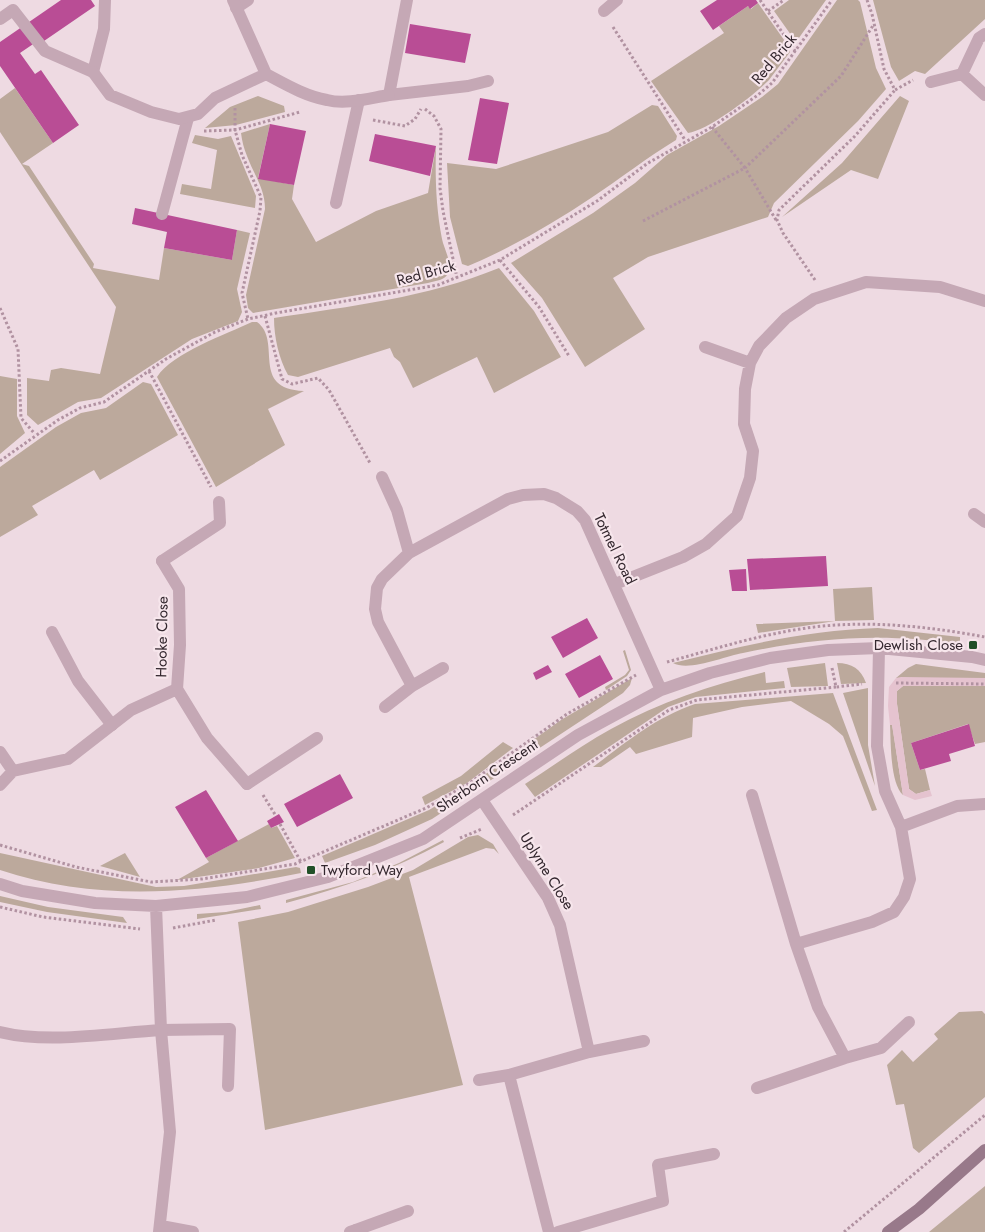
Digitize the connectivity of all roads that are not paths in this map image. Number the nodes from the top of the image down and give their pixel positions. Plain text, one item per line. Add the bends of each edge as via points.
1 (105, 0) edge
2 (248, 0) edge
3 (407, 0) edge
4 (617, 0) edge
5 (235, 4) edge
6 (604, 11) road end
7 (0, 19) edge
8 (985, 34) edge
9 (92, 72) junction
10 (266, 74) junction
11 (962, 74) junction
12 (488, 81) dead end
13 (931, 82) road end
14 (389, 95) junction
15 (985, 95) edge
16 (359, 100) junction
17 (188, 118) junction
18 (336, 203) dead end
19 (162, 214) dead end
20 (985, 301) edge
21 (705, 347) dead end
22 (750, 363) junction
23 (382, 478) road end
24 (219, 502) road end
25 (974, 514) dead end
26 (985, 522) edge
27 (409, 553) junction
28 (615, 584) junction
29 (52, 632) dead end
30 (879, 648) junction
31 (985, 660) edge
32 (443, 668) dead end
33 (412, 686) junction
34 (177, 688) junction
35 (661, 690) junction
36 (385, 707) dead end
37 (112, 725) junction
38 (317, 738) dead end
39 (0, 752) edge
40 (13, 771) junction
41 (0, 785) edge
42 (752, 795) dead end
43 (482, 800) junction
44 (985, 804) edge
45 (901, 827) junction
46 (0, 884) edge
47 (156, 906) junction
48 (796, 944) junction
49 (909, 1022) dead end
50 (161, 1030) junction
51 (0, 1032) edge
52 (644, 1041) dead end
53 (589, 1052) junction
54 (845, 1058) junction
55 (508, 1075) junction
56 (479, 1080) dead end
57 (228, 1086) dead end
58 (757, 1088) dead end
59 (985, 1150) edge
60 (714, 1154) dead end
61 (408, 1211) dead end
62 (160, 1229) edge
63 (353, 1231) edge
64 (193, 1232) edge
65 (549, 1232) edge
66 (558, 1232) edge
67 (888, 1232) edge

1 - 9 street via 104,29
2 - 5 street
3 - 14 street
4 - 6 street
5 - 10 street
7 - 9 street via 13,10 45,51
8 - 11 street via 979,38
9 - 17 street via 110,95 151,112
10 - 16 street via 301,92 328,101
10 - 17 street via 215,98 198,114
11 - 13 street
11 - 15 street
12 - 14 street
14 - 16 street
16 - 18 street
17 - 19 street
20 - 22 street via 940,287 866,282 814,299 786,318 759,346
21 - 22 street
22 - 28 street via 744,424 753,451 750,478 737,516 706,544 683,558
23 - 27 street via 398,510
24 - 34 street, Hooke Close via 220,523 162,561 179,589
25 - 26 street
27 - 28 street, Totmel Road via 508,499 532,493 544,494 567,504 585,520
27 - 33 street, Totmel Road via 376,588 375,609 378,622
28 - 35 street, Totmel Road
29 - 37 street via 78,681
30 - 31 street, Sherborn Crescent
30 - 35 street, Sherborn Crescent via 828,650 770,658 710,673
30 - 45 street via 877,746 885,791
32 - 33 street
33 - 36 street
34 - 37 street, Hooke Close via 131,710
34 - 38 street, Hooke Close via 207,738 247,784
35 - 43 street, Sherborn Crescent via 578,734
37 - 40 street, Hooke Close via 68,759
39 - 40 street
40 - 41 street
42 - 48 street
43 - 47 street, Sherborn Crescent via 423,838 328,877 247,897
43 - 53 street, Uplyme Close via 548,898 560,925
44 - 45 street via 957,806
45 - 48 street via 910,879 894,912 872,922
46 - 47 street, Sherborn Crescent via 95,903
47 - 50 street
48 - 54 street via 818,1007
49 - 54 street via 881,1048
50 - 51 street via 63,1036
50 - 57 street via 230,1028
50 - 62 street via 170,1132
52 - 53 street
53 - 55 street
54 - 58 street
55 - 56 street
55 - 65 street
59 - 67 main road
60 - 66 street via 658,1165 663,1201
61 - 63 street
62 - 64 street

